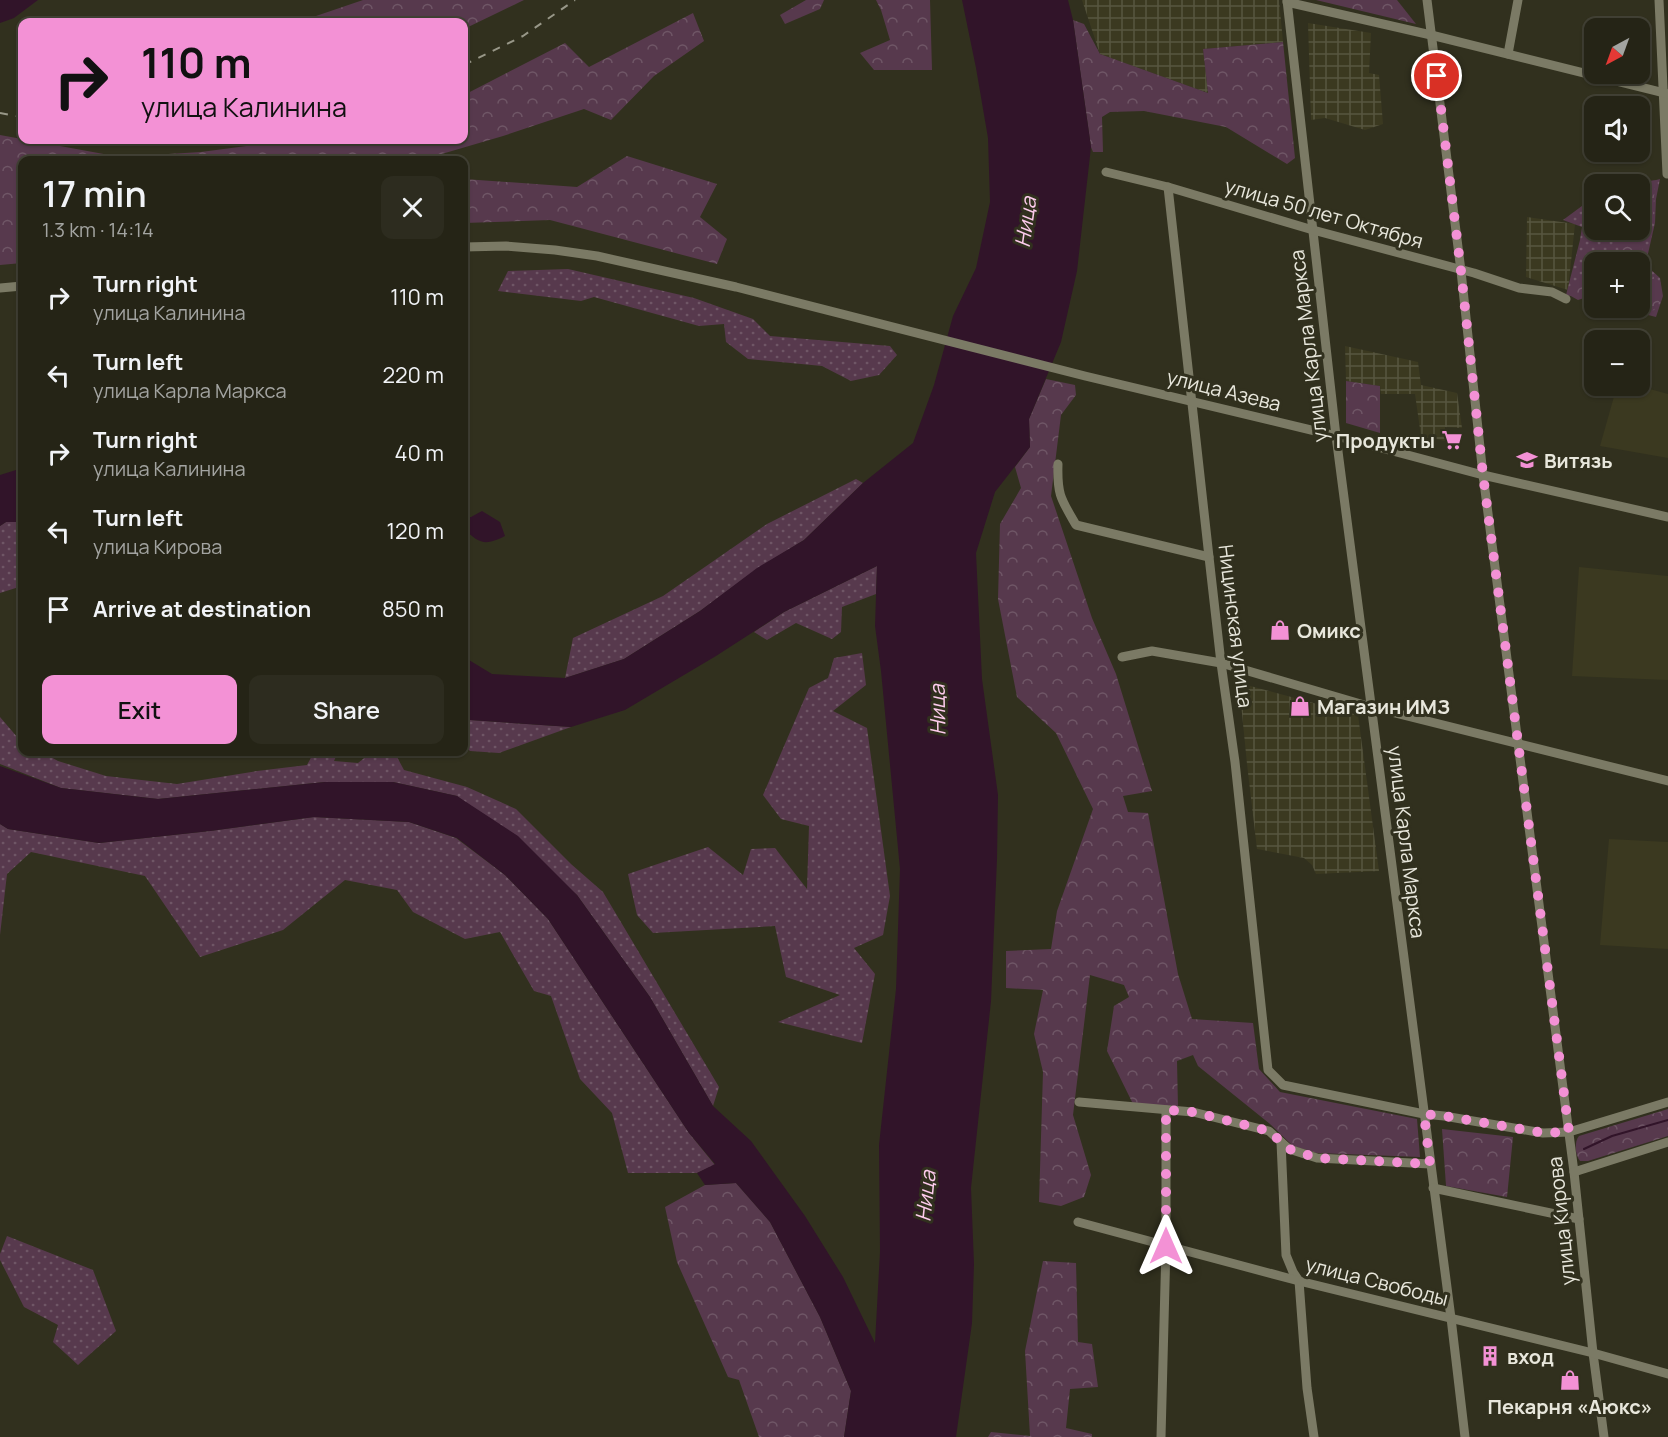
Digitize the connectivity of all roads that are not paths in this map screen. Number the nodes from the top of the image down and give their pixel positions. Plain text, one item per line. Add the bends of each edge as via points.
1 (1428, 0) edge
2 (1518, 0) edge
3 (1659, 0) edge
4 (1287, 1) edge
5 (1431, 35) junction
6 (1508, 54) junction
7 (1665, 93) edge
8 (1106, 172) dead end
9 (1666, 174) edge
10 (1168, 187) junction
11 (1313, 230) junction
12 (468, 247) edge
13 (1461, 271) junction
14 (18, 286) edge
15 (0, 288) edge
16 (1566, 299) dead end
17 (1191, 400) junction
18 (1336, 436) junction
19 (1058, 464) dead end
20 (1483, 475) junction
21 (1668, 517) edge
22 (1209, 557) junction
23 (1122, 657) dead end
24 (1221, 663) junction
25 (1371, 707) junction
26 (1518, 744) junction
27 (1668, 781) edge
28 (1079, 1102) dead end
29 (1668, 1102) edge
30 (1166, 1110) junction
31 (1424, 1114) junction
32 (1569, 1132) junction
33 (1281, 1142) junction
34 (1668, 1142) edge
35 (1430, 1164) junction
36 (1574, 1172) junction
37 (1433, 1188) junction
38 (1579, 1219) junction
39 (1078, 1222) dead end
40 (1166, 1246) junction
41 (1299, 1281) junction
42 (1450, 1318) junction
43 (1593, 1353) junction
44 (1668, 1374) edge
45 (1161, 1437) edge
46 (1314, 1437) edge
47 (1465, 1437) edge
48 (1604, 1437) edge

1 - 5 street, улица Кирова
2 - 6 street
3 - 7 street
4 - 5 street
4 - 11 street, улица Карла Маркса
5 - 6 street
5 - 13 street, улица Кирова
6 - 7 street
7 - 9 street
8 - 10 street, улица 50 лет Октября
10 - 11 street, улица 50 лет Октября
10 - 17 street, Ницинская улица
11 - 13 street, улица 50 лет Октября
11 - 18 street, улица Карла Маркса
12 - 17 street, улица Азева via 506,246 597,256
13 - 16 street, улица 50 лет Октября via 1519,288 1552,292
13 - 20 street, улица Кирова
14 - 15 street
17 - 18 street, улица Азева
17 - 22 street, Ницинская улица
18 - 20 street, улица Азева
18 - 25 street, улица Карла Маркса
19 - 22 street via 1057,486 1076,525
20 - 21 street, улица Азева
20 - 26 street, улица Кирова
22 - 24 street, Ницинская улица
23 - 24 street via 1152,651
24 - 25 street
24 - 31 street, Ницинская улица via 1268,1070 1283,1085
25 - 26 street
25 - 31 street, улица Карла Маркса
26 - 27 street
26 - 32 street, улица Кирова
28 - 30 street
29 - 32 street
30 - 33 street via 1193,1112 1269,1131
30 - 40 street
31 - 32 street via 1544,1133
31 - 35 street, улица Карла Маркса
32 - 36 street, улица Кирова
33 - 35 street via 1289,1149 1317,1158
33 - 41 street via 1286,1255
34 - 36 street
35 - 37 street, улица Карла Маркса
36 - 38 street, улица Кирова
37 - 38 street
37 - 42 street, улица Карла Маркса
38 - 43 street, улица Кирова
39 - 40 street, улица Свободы
40 - 41 street, улица Свободы
40 - 45 street
41 - 42 street, улица Свободы
41 - 46 street
42 - 43 street, улица Свободы
42 - 47 street, улица Карла Маркса
43 - 44 street, улица Свободы
43 - 48 street, улица Кирова

